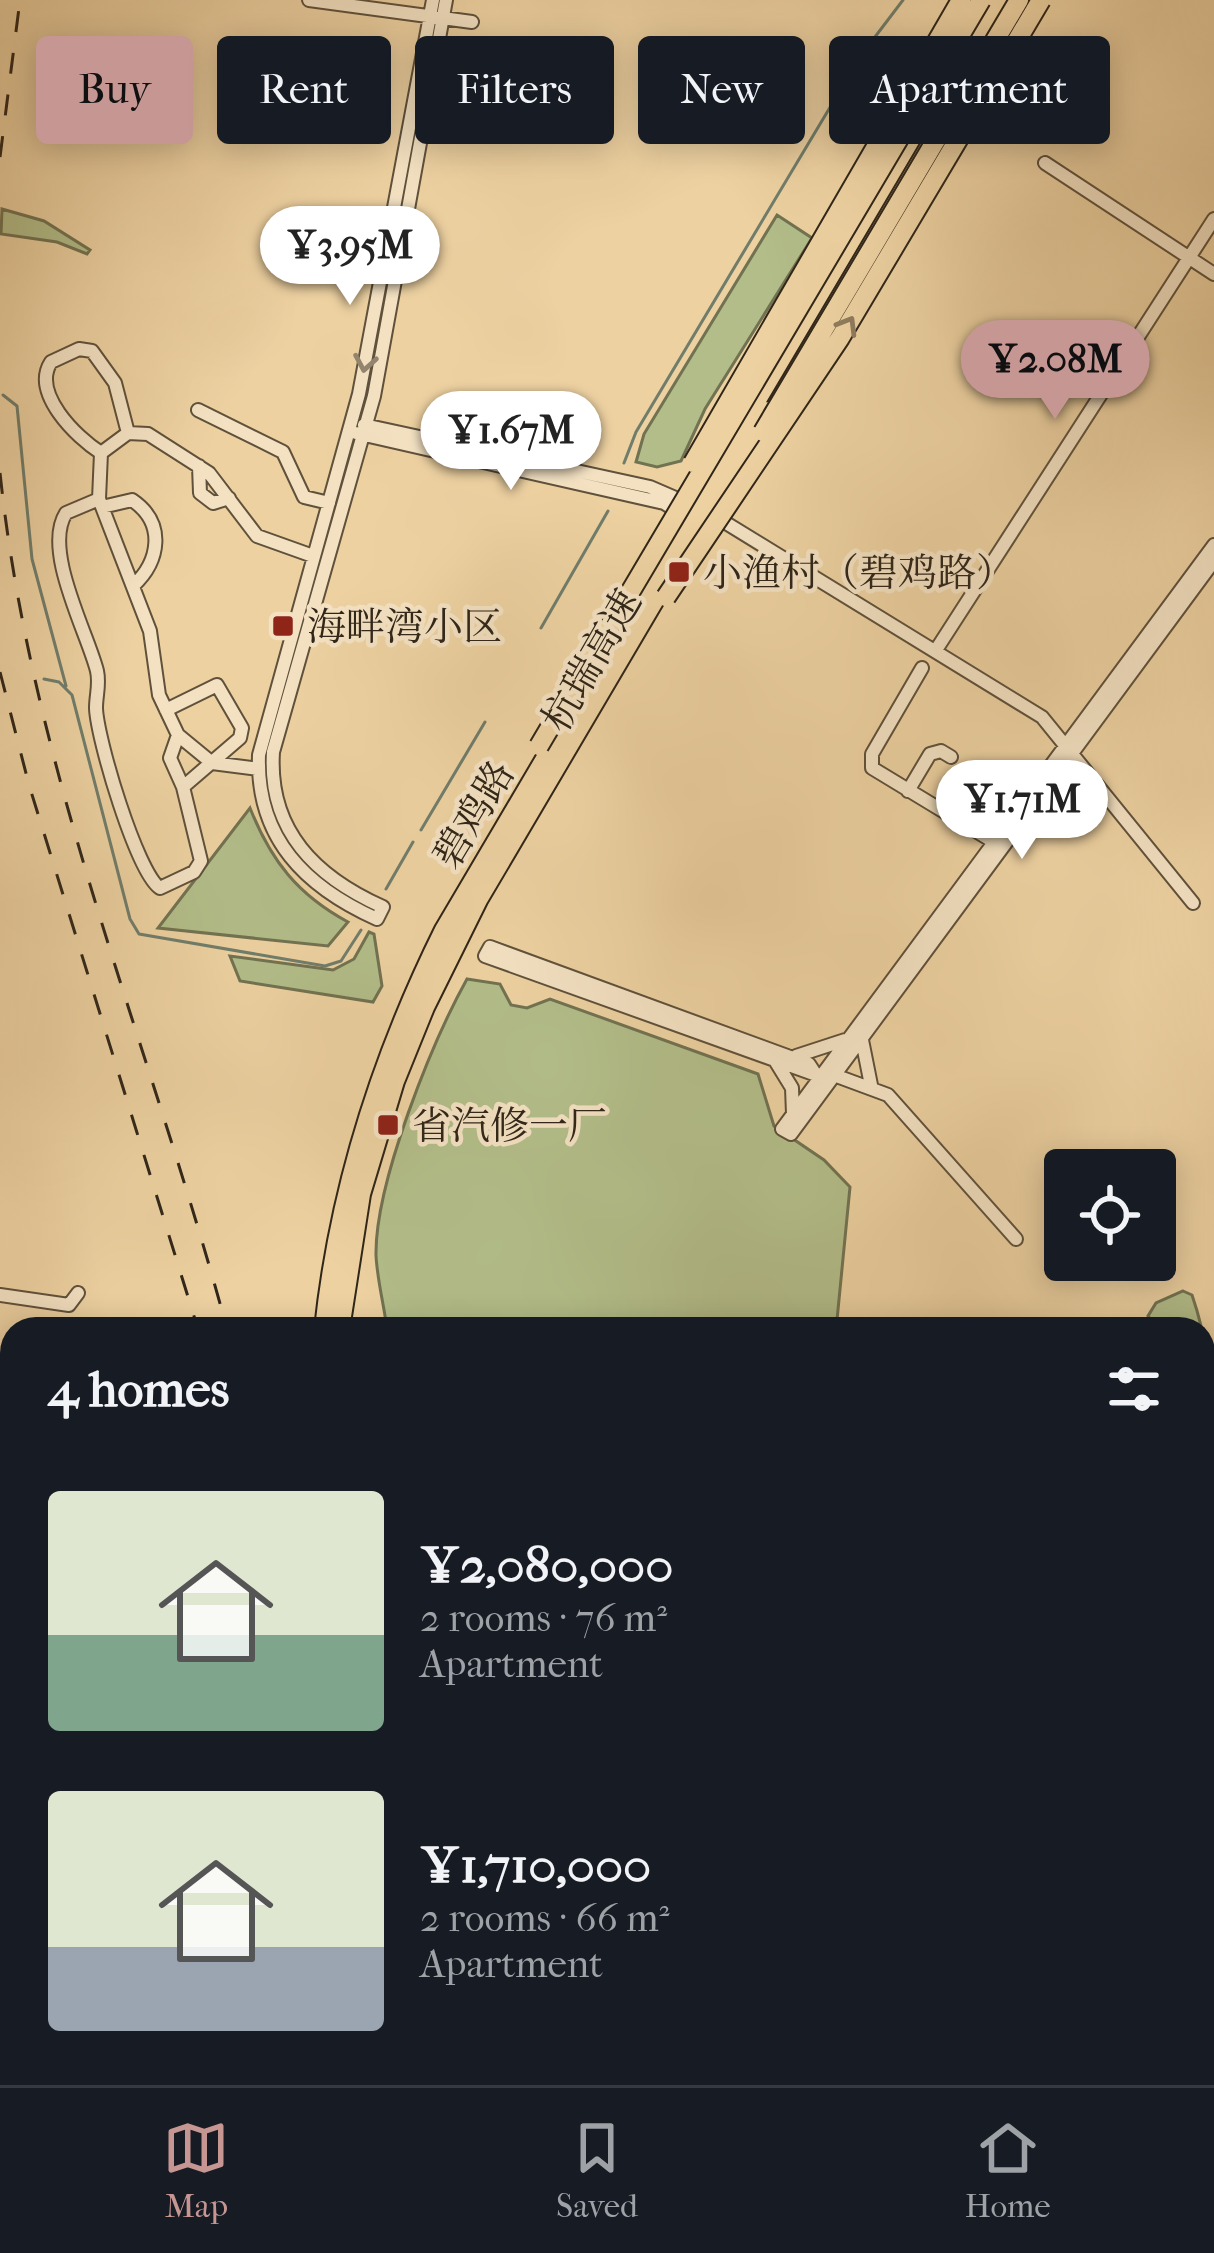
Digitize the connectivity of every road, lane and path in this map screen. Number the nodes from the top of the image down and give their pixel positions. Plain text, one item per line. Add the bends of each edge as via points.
1 (309, 0) edge
2 (433, 0) edge
3 (446, 0) edge
4 (961, 0) edge
5 (981, 0) edge
6 (993, 0) edge
7 (1008, 0) edge
8 (1019, 0) edge
9 (1040, 0) edge
10 (436, 17) junction
11 (472, 22) dead end
12 (1045, 163) dead end
13 (1214, 219) edge
14 (1189, 258) junction
15 (1214, 274) edge
16 (198, 410) dead end
17 (358, 428) junction
18 (128, 433) junction
19 (101, 453) junction
20 (199, 466) junction
21 (229, 498) junction
22 (100, 503) junction
23 (328, 503) junction
24 (696, 512) junction
25 (1214, 545) edge
26 (313, 556) junction
27 (1214, 562) edge
28 (133, 586) junction
29 (666, 597) junction
30 (936, 650) junction
31 (922, 668) dead end
32 (166, 710) junction
33 (178, 735) junction
34 (539, 746) junction
35 (1071, 747) junction
36 (951, 757) dead end
37 (212, 763) junction
38 (259, 769) junction
39 (183, 787) junction
40 (908, 791) junction
41 (994, 842) junction
42 (1193, 903) dead end
43 (857, 1036) junction
44 (780, 1058) junction
45 (832, 1072) junction
46 (871, 1085) junction
47 (792, 1116) junction
48 (1016, 1239) dead end
49 (78, 1293) dead end
50 (0, 1294) edge
51 (322, 1317) edge
52 (322, 1317) edge
53 (346, 1317) edge
54 (347, 1317) edge

1 - 10 street
2 - 10 street
3 - 10 street
4 - 34 highway, bridge via 763,334
5 - 34 highway, 杭瑞高速, bridge
6 - 24 highway, 碧鸡路
7 - 24 highway, 碧鸡路
8 - 29 highway, 杭瑞高速, bridge
29 -> 9 highway, bridge via 840,338
10 - 11 street
10 - 17 street
12 - 14 street
13 - 14 street
14 - 15 street
14 - 30 street
16 - 23 street via 283,452 304,497
17 - 23 street
17 - 24 street via 650,487
17 - 38 street via 278,728 273,776 284,821 309,861 380,913 322,891 291,861 265,810
18 - 19 street
18 - 19 street via 115,383 92,351 51,362 45,371 57,408
18 - 20 street via 148,434
19 - 22 street
20 - 21 street
20 - 21 street via 200,493 213,503
21 - 26 street via 257,536
22 - 28 street
22 - 28 street via 132,500 153,527 152,564
22 - 39 street via 66,513 60,534 75,620 96,668 103,740 136,846 160,888 201,861
23 - 26 street
24 - 30 street
24 - 52 highway, 碧鸡路 via 464,893 409,1003 345,1193
24 - 53 highway, 碧鸡路 via 425,1007 361,1194
25 - 35 street
26 - 38 street
27 - 35 street
28 - 32 street
29 - 54 highway, 杭瑞高速 via 436,1000 382,1148
30 - 35 street via 1022,702
31 - 40 street via 870,759 874,771
32 - 33 street
32 - 37 street via 212,686 224,689 242,733
33 - 37 street
33 - 39 street via 170,758
34 - 51 highway, 杭瑞高速 via 444,912 382,1043 339,1183
35 - 41 street
35 - 42 street
35 - 43 street
36 - 40 street via 930,754
37 - 38 street
37 - 39 street
40 - 41 street
41 - 43 street
43 - 44 street
43 - 45 street
43 - 45 street
43 - 46 street
44 - 44 street via 490,947 485,956
44 - 45 street
44 - 47 street via 795,1098
45 - 46 street
45 - 47 street
45 - 47 street via 791,1134 782,1130
46 - 48 street
49 - 50 street via 69,1305

